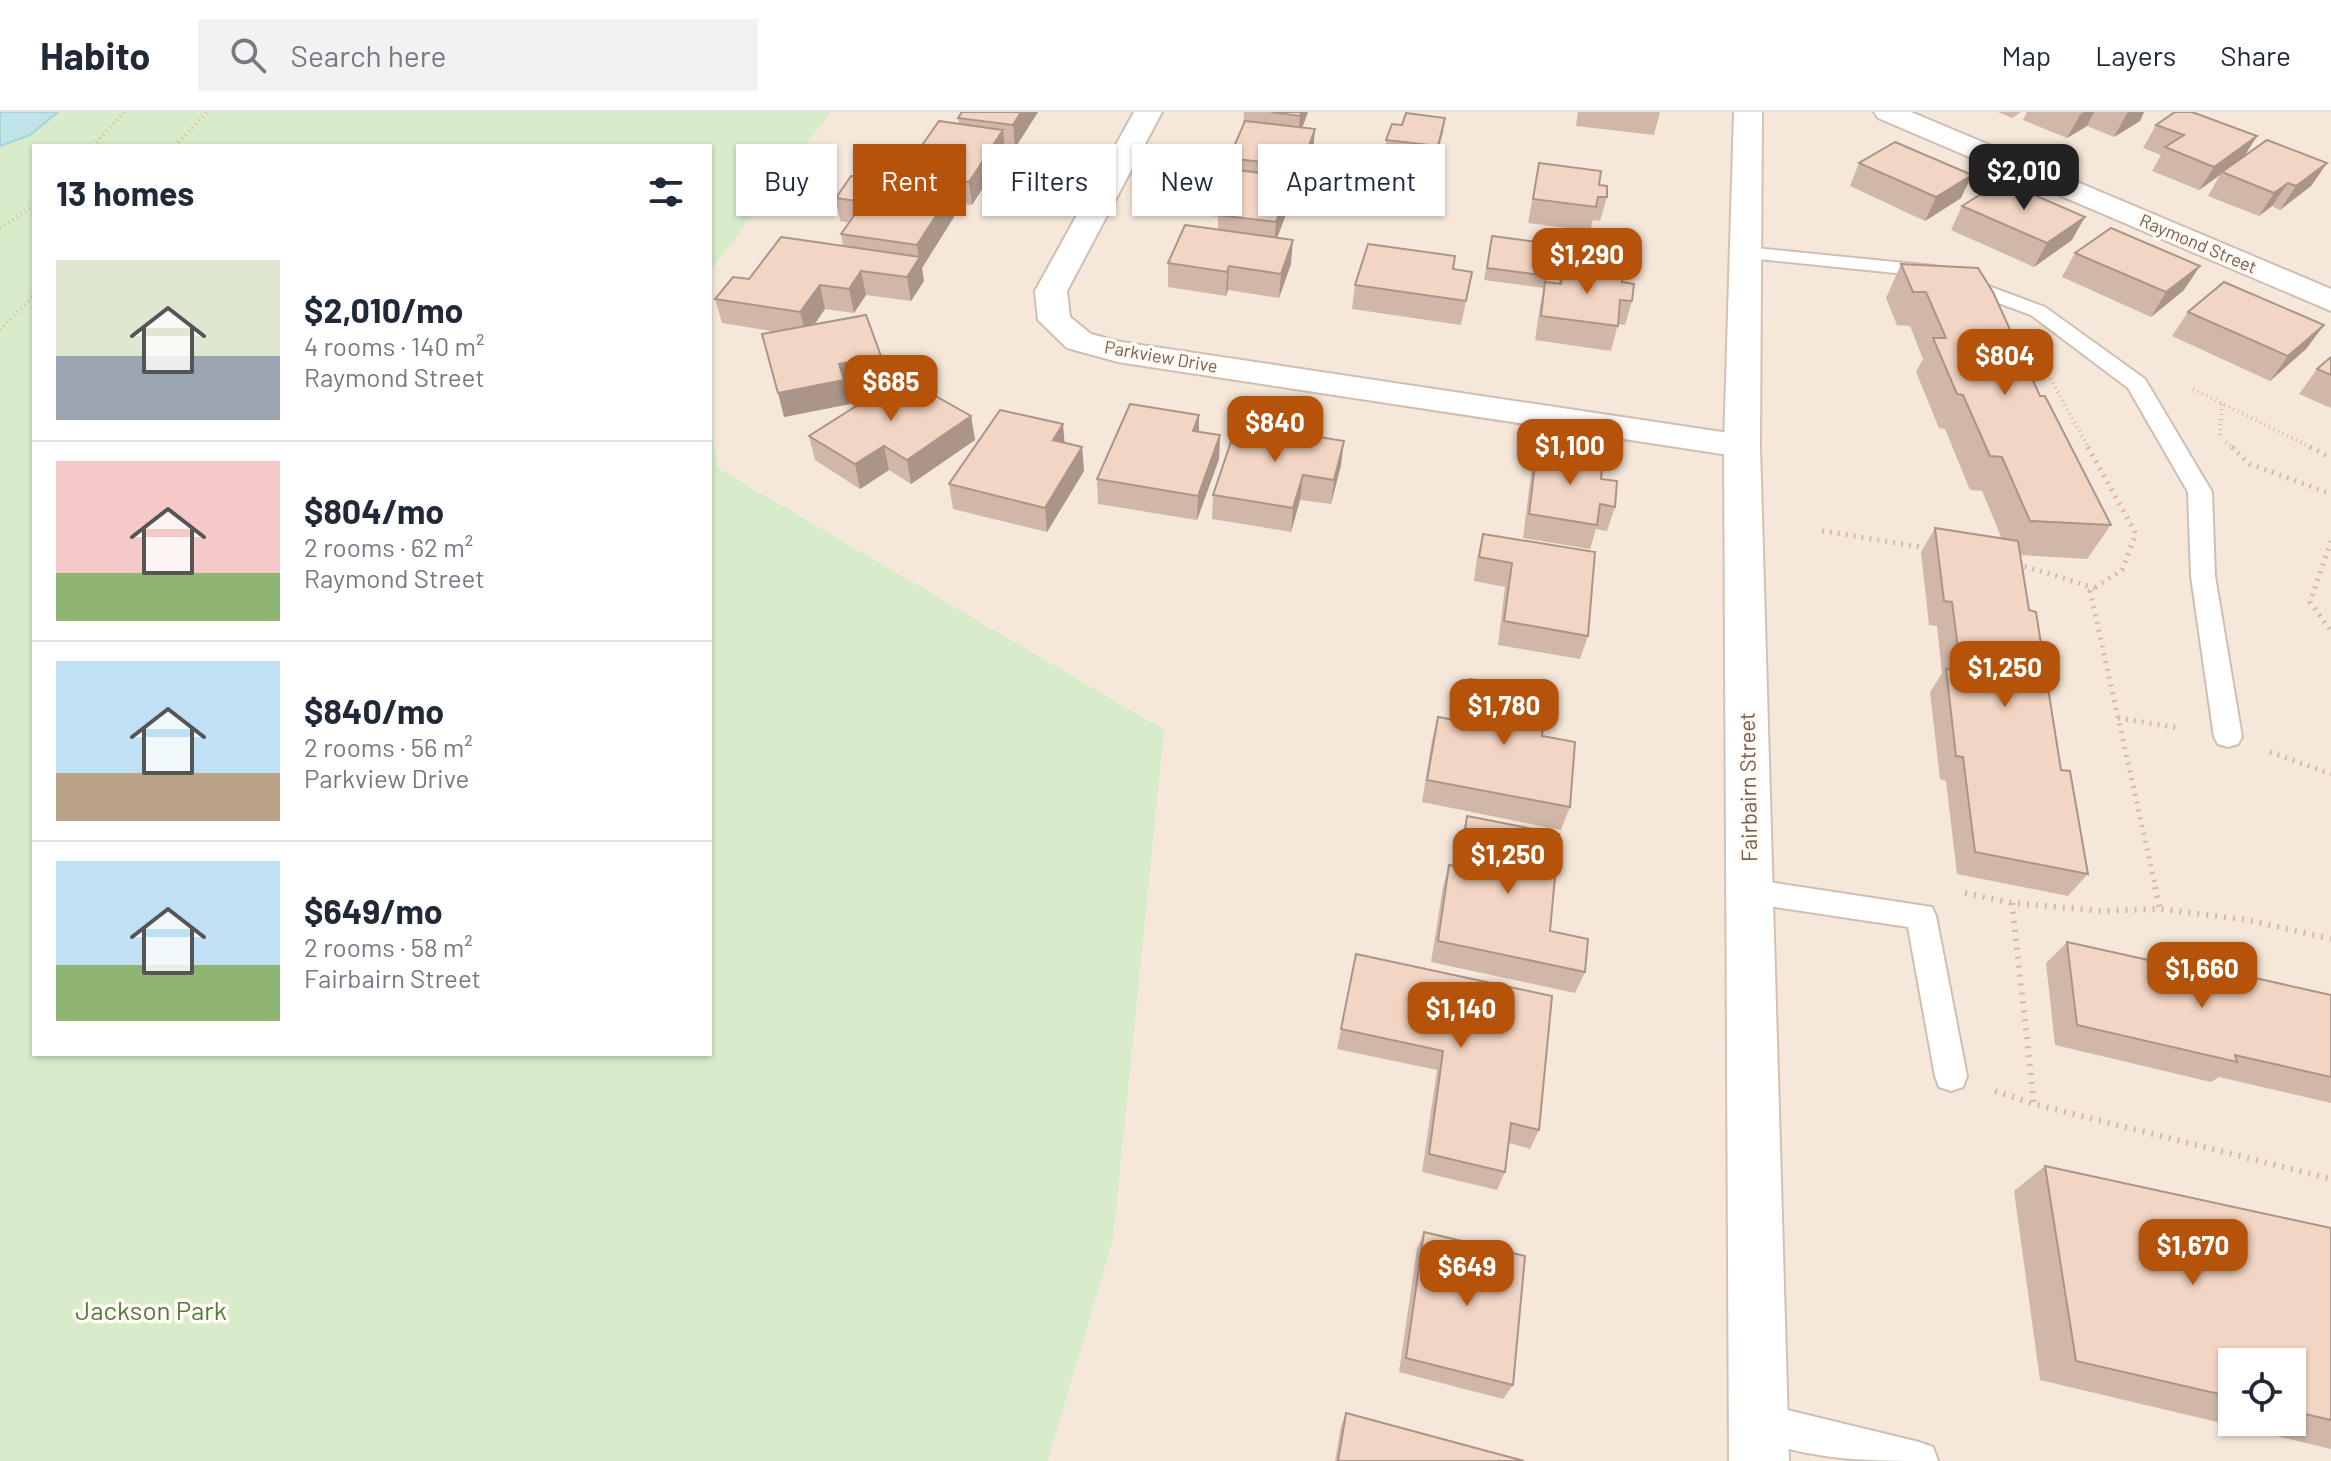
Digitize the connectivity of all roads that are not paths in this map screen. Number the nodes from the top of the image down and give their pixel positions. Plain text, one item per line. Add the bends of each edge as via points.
1 (1148, 112) edge
2 (1748, 112) edge
3 (1888, 112) edge
4 (1745, 253) junction
5 (2331, 301) edge
6 (1742, 446) junction
7 (2228, 737) dead end
8 (1749, 891) junction
9 (1951, 1076) road end
10 (1758, 1442) edge
11 (1919, 1461) edge

1 - 6 street, Parkview Drive via 1051,291 1054,320 1079,341 1118,352
2 - 4 street, Fairbairn Street
3 - 5 street, Raymond Street
4 - 6 street, Fairbairn Street
4 - 7 lane via 1928,270 2038,311 2137,384 2200,492 2203,576
6 - 8 street, Fairbairn Street
8 - 9 lane via 1921,916
8 - 10 street, Fairbairn Street
10 - 11 lane

